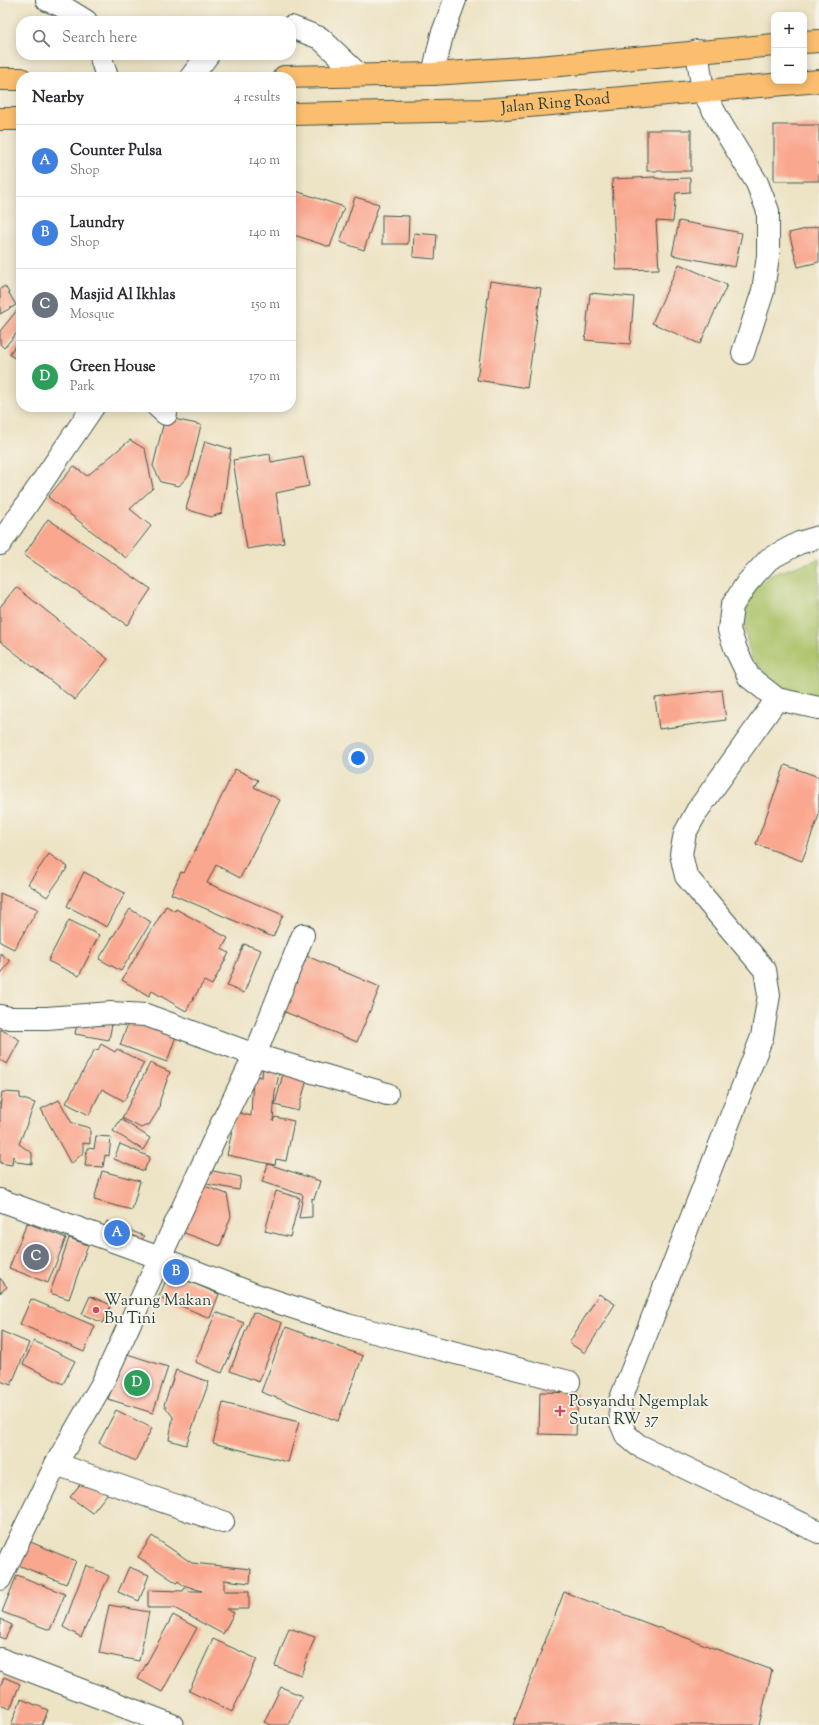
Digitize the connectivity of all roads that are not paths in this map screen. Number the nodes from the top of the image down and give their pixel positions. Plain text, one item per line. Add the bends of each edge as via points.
1 (47, 0) edge
2 (455, 0) edge
3 (79, 16) edge
4 (296, 29) edge
5 (819, 41) edge
6 (807, 42) edge
7 (771, 45) edge
8 (697, 51) junction
9 (102, 60) edge
10 (204, 60) edge
11 (105, 72) edge
12 (195, 72) edge
13 (433, 74) junction
14 (359, 76) junction
15 (296, 77) edge
16 (0, 79) edge
17 (16, 79) edge
18 (819, 81) edge
19 (703, 91) junction
20 (296, 114) edge
21 (0, 119) edge
22 (16, 119) edge
23 (743, 354) dead end
24 (90, 412) edge
25 (819, 537) edge
26 (0, 544) edge
27 (777, 699) junction
28 (819, 708) edge
29 (303, 935) dead end
30 (0, 1016) edge
31 (255, 1055) junction
32 (387, 1094) dead end
33 (0, 1200) edge
34 (160, 1258) junction
35 (569, 1382) dead end
36 (56, 1464) junction
37 (223, 1522) dead end
38 (819, 1532) edge
39 (0, 1579) edge
40 (0, 1659) edge
41 (172, 1725) edge

1 - 3 street
2 - 13 street via 442,34
4 - 14 street via 320,38
5 - 6 highway
7 - 8 highway
8 - 13 highway via 539,67
8 - 19 street
9 - 11 street
10 - 12 street
13 - 14 highway
14 - 15 highway
16 - 17 highway
18 - 19 highway, Jalan Ring Road
19 - 20 highway, Jalan Ring Road via 483,110
19 - 23 street via 720,124 757,183 768,211 768,256 763,291
21 - 22 highway
24 - 26 street
25 - 27 street via 799,543 769,560 747,583 732,606 729,630 749,677
27 - 28 street
27 - 38 street via 697,811 685,833 681,854 686,876 765,970 769,995 762,1037 620,1401 621,1423 626,1435 638,1445
29 - 31 street
30 - 31 street via 47,1018 111,1013 146,1015
31 - 32 street
31 - 34 street
33 - 34 street
34 - 35 street via 256,1295 347,1325
34 - 36 street via 102,1384
36 - 37 street
36 - 39 street
40 - 41 street

